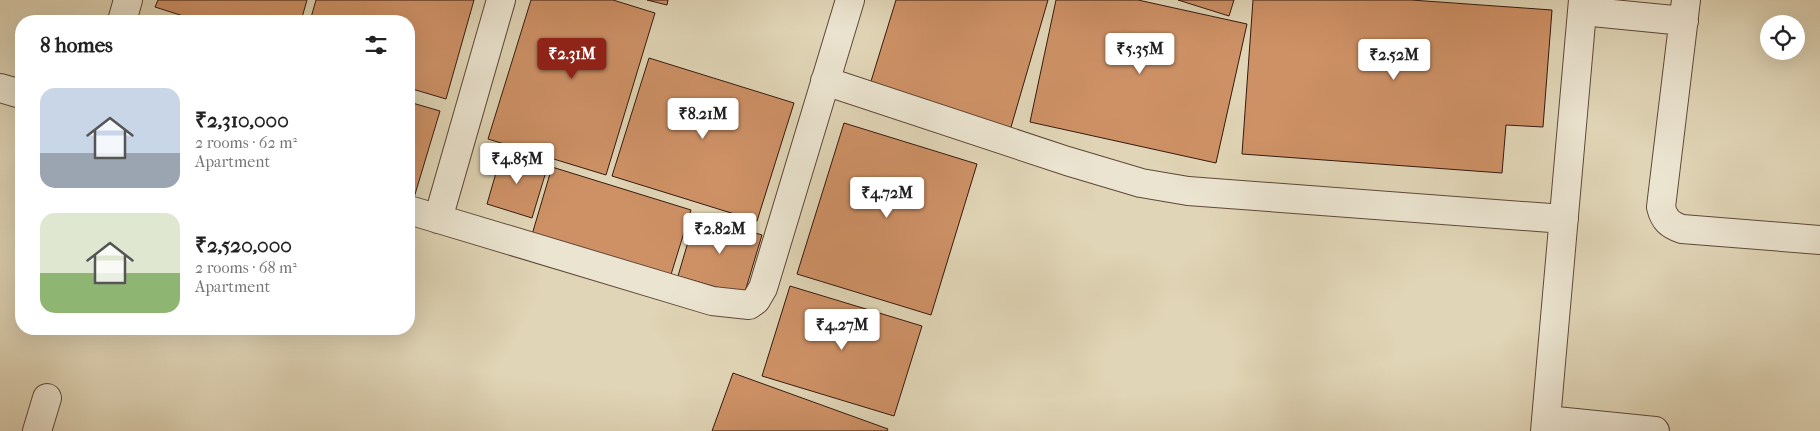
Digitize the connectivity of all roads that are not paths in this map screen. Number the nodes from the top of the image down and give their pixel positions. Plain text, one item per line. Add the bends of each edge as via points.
1 (128, 0) edge
2 (501, 0) edge
3 (850, 0) edge
4 (1582, 6) edge
5 (1685, 10) edge
6 (124, 15) edge
7 (826, 81) junction
8 (0, 88) edge
9 (15, 92) edge
10 (415, 212) edge
11 (438, 219) junction
12 (1564, 219) junction
13 (1820, 240) edge
14 (47, 398) dead end
15 (1545, 425) edge
16 (37, 431) edge
17 (1655, 431) edge

1 - 6 street
2 - 11 street
3 - 7 street
4 - 5 street
4 - 12 street
5 - 13 street via 1661,207 1663,218 1682,230
7 - 11 street via 763,288 749,305 712,301
7 - 12 street via 1142,183 1188,191
8 - 9 street
10 - 11 street
12 - 15 street
14 - 16 street
15 - 17 street

